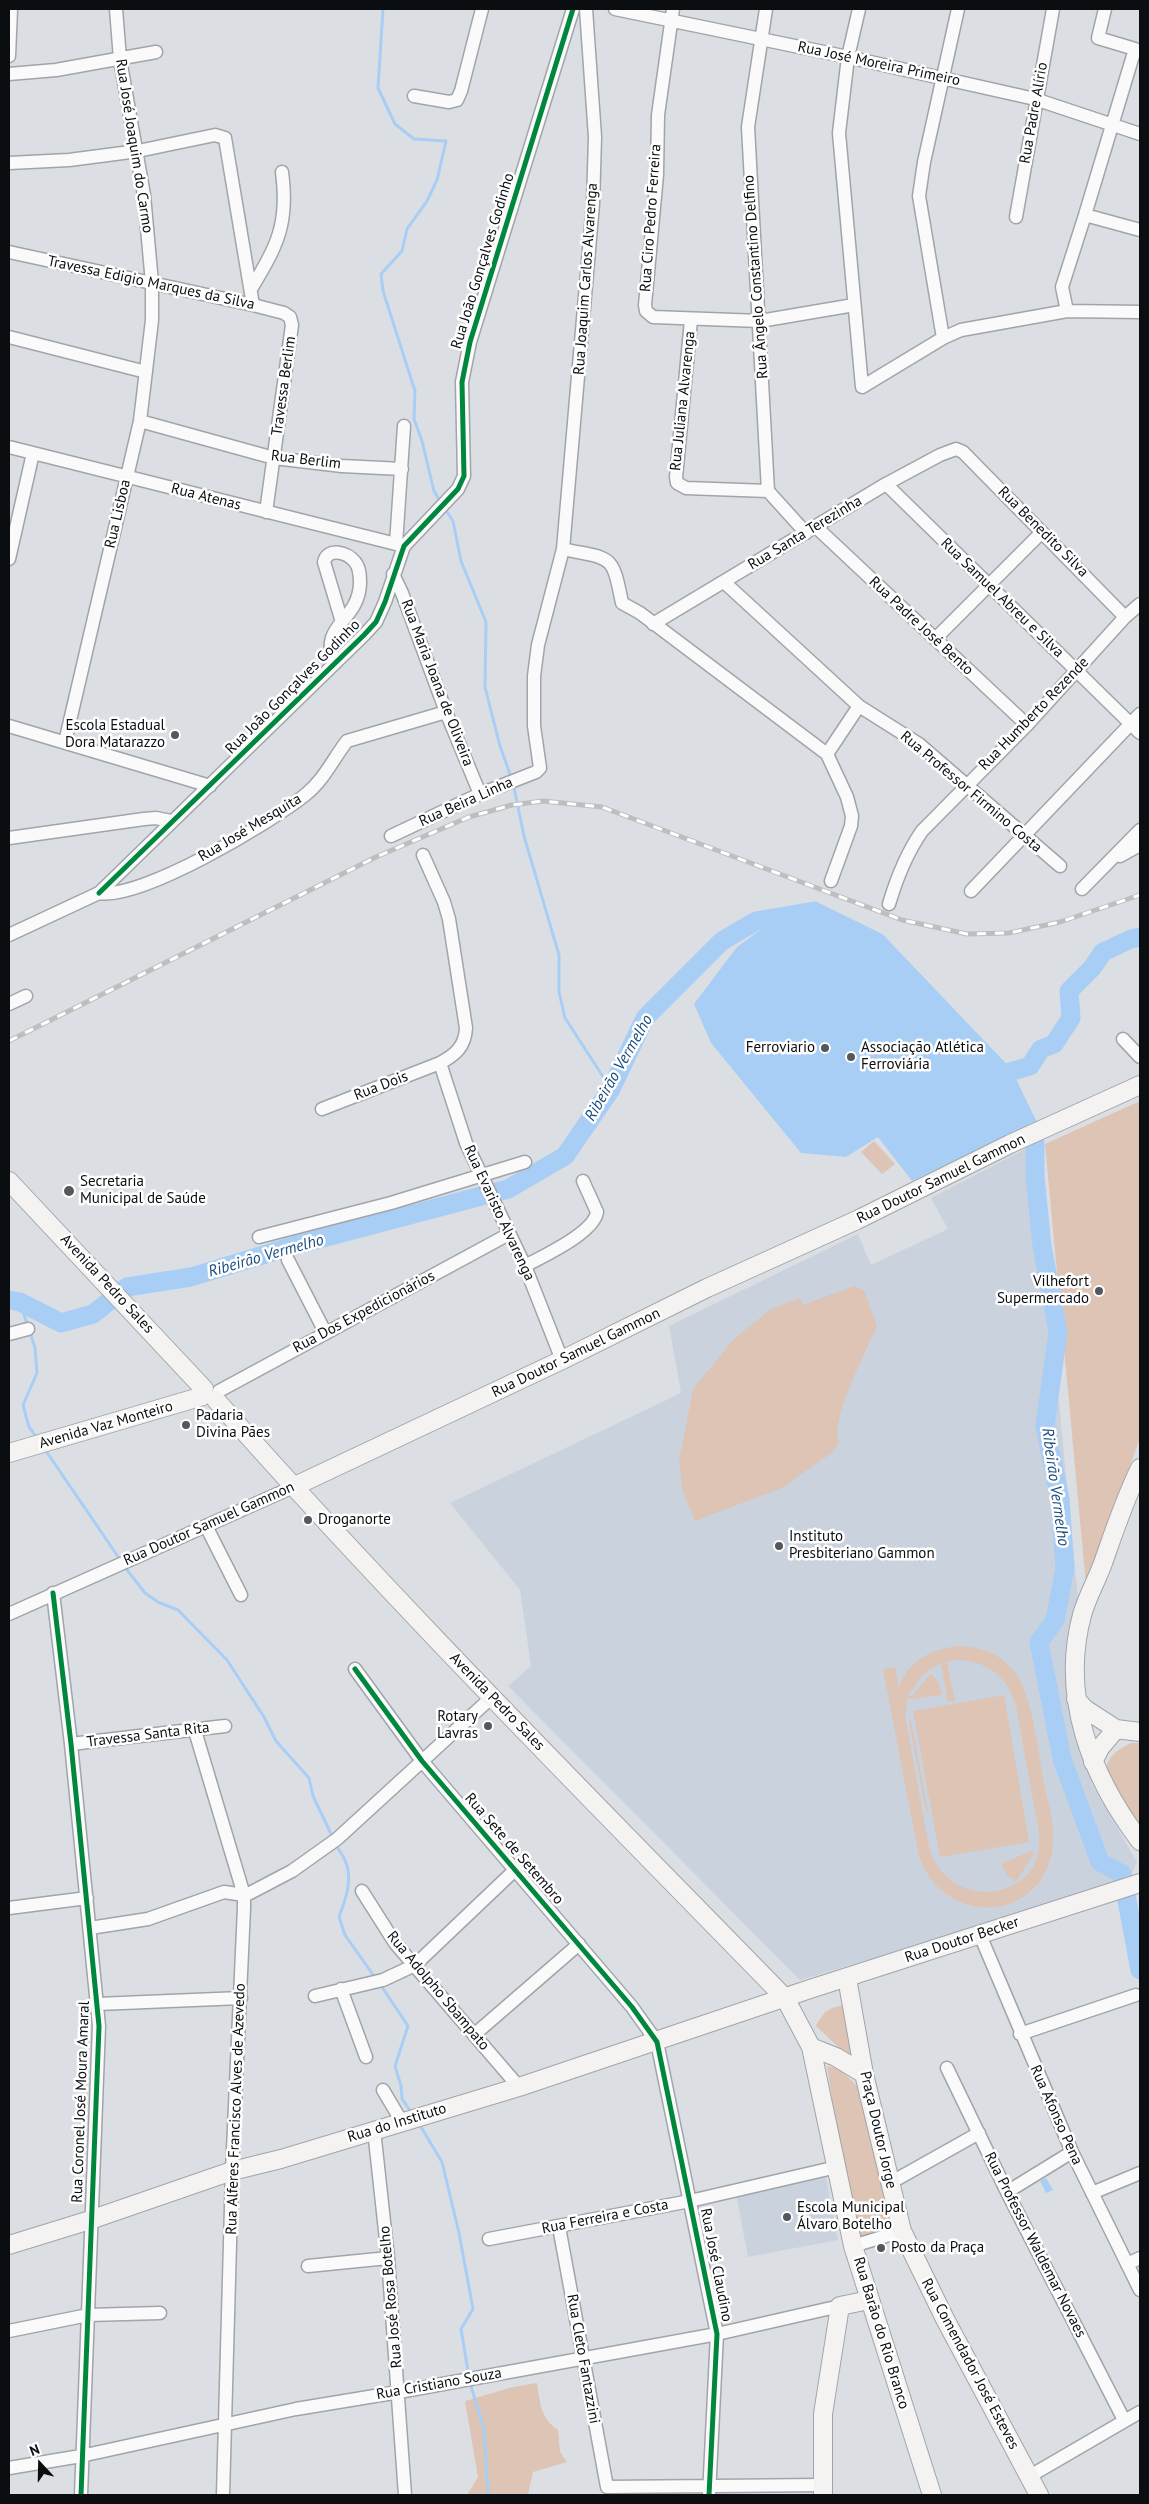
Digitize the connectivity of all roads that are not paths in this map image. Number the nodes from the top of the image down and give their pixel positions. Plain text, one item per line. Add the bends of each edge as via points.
1 (11, 9) edge
2 (116, 9) edge
3 (482, 9) edge
4 (573, 9) edge
5 (586, 9) edge
6 (615, 9) edge
7 (766, 9) edge
8 (860, 9) edge
9 (958, 9) edge
10 (1053, 9) edge
11 (1105, 9) edge
12 (671, 14) edge
13 (760, 39) junction
14 (1138, 50) edge
15 (156, 52) dead end
16 (9, 54) edge
17 (848, 57) junction
18 (120, 58) junction
19 (9, 74) edge
20 (943, 77) junction
21 (414, 96) dead end
22 (1035, 99) junction
23 (1112, 124) junction
24 (1140, 134) edge
25 (138, 150) junction
26 (9, 163) edge
27 (282, 172) dead end
28 (1084, 214) junction
29 (1016, 217) dead end
30 (1140, 230) edge
31 (9, 252) edge
32 (152, 283) junction
33 (251, 289) junction
34 (253, 305) junction
35 (854, 306) junction
36 (1066, 311) junction
37 (1140, 312) edge
38 (292, 319) joint
39 (691, 320) junction
40 (760, 321) junction
41 (9, 337) edge
42 (943, 338) junction
43 (146, 372) junction
44 (140, 421) junction
45 (404, 426) dead end
46 (9, 447) edge
47 (959, 449) joint
48 (33, 453) junction
49 (274, 458) junction
50 (402, 469) junction
51 (127, 477) junction
52 (886, 484) junction
53 (768, 491) junction
54 (266, 512) junction
55 (811, 530) junction
56 (1042, 532) junction
57 (400, 545) junction
58 (563, 549) junction
59 (9, 559) edge
60 (393, 574) junction
61 (724, 582) junction
62 (989, 586) junction
63 (1140, 604) edge
64 (1125, 618) junction
65 (342, 622) junction
66 (652, 624) junction
67 (936, 639) junction
68 (334, 664) junction
69 (1077, 670) junction
70 (859, 706) junction
71 (446, 712) junction
72 (1140, 714) edge
73 (1027, 725) junction
74 (9, 726) edge
75 (1136, 728) edge
76 (33, 734) junction
77 (9, 736) edge
78 (65, 742) junction
79 (827, 754) junction
80 (540, 768) joint
81 (967, 784) junction
82 (210, 786) junction
83 (480, 794) junction
84 (171, 821) junction
85 (1140, 830) edge
86 (1023, 835) junction
87 (392, 836) dead end
88 (9, 838) edge
89 (1140, 846) edge
90 (423, 855) dead end
91 (1112, 860) junction
92 (1060, 866) dead end
93 (831, 881) dead end
94 (1082, 889) dead end
95 (971, 891) dead end
96 (99, 893) junction
97 (889, 904) dead end
98 (9, 935) edge
99 (26, 996) dead end
100 (9, 1004) edge
101 (1123, 1038) dead end
102 (1140, 1057) edge
103 (440, 1063) junction
104 (1140, 1085) edge
105 (322, 1110) dead end
106 (525, 1162) dead end
107 (481, 1179) junction
108 (9, 1181) edge
109 (583, 1181) dead end
110 (509, 1234) junction
111 (259, 1237) dead end
112 (288, 1260) dead end
113 (525, 1266) junction
114 (28, 1329) dead end
115 (325, 1332) junction
116 (9, 1334) edge
117 (562, 1360) junction
118 (210, 1394) junction
119 (9, 1454) edge
120 (1140, 1468) edge
121 (293, 1487) junction
122 (206, 1526) junction
123 (53, 1593) junction
124 (242, 1595) dead end
125 (9, 1614) edge
126 (355, 1670) dead end
127 (492, 1697) junction
128 (1076, 1699) junction
129 (225, 1726) dead end
130 (1116, 1729) junction
131 (195, 1731) junction
132 (1140, 1732) edge
133 (71, 1744) junction
134 (422, 1761) junction
135 (1093, 1762) junction
136 (1140, 1841) edge
137 (516, 1869) junction
138 (1135, 1885) edge
139 (362, 1891) dead end
140 (244, 1895) junction
141 (87, 1898) junction
142 (9, 1908) edge
143 (90, 1928) junction
144 (980, 1935) junction
145 (579, 1944) junction
146 (415, 1964) junction
147 (847, 1978) junction
148 (341, 1989) junction
149 (1136, 1995) dead end
150 (315, 1996) dead end
151 (241, 1998) junction
152 (785, 1998) junction
153 (98, 2004) junction
154 (475, 2034) junction
155 (1020, 2034) junction
156 (657, 2042) junction
157 (811, 2047) junction
158 (366, 2057) dead end
159 (947, 2068) dead end
160 (864, 2074) junction
161 (519, 2087) junction
162 (383, 2090) dead end
163 (402, 2122) junction
164 (374, 2130) junction
165 (979, 2133) junction
166 (1072, 2152) junction
167 (837, 2167) junction
168 (232, 2171) junction
169 (1140, 2173) edge
170 (890, 2183) junction
171 (1007, 2192) junction
172 (1092, 2193) junction
173 (690, 2201) junction
174 (90, 2220) junction
175 (558, 2227) junction
176 (902, 2231) junction
177 (489, 2238) dead end
178 (9, 2245) edge
179 (853, 2246) junction
180 (388, 2258) junction
181 (1140, 2258) edge
182 (1128, 2264) junction
183 (308, 2266) dead end
184 (1140, 2290) edge
185 (869, 2300) junction
186 (840, 2306) junction
187 (160, 2314) dead end
188 (88, 2315) junction
189 (9, 2331) edge
190 (717, 2334) junction
191 (583, 2359) junction
192 (399, 2392) junction
193 (1140, 2412) edge
194 (1124, 2420) junction
195 (226, 2423) junction
196 (81, 2456) junction
197 (9, 2468) edge
198 (1030, 2476) junction
199 (823, 2490) edge
200 (650, 2492) edge
201 (709, 2492) edge
202 (81, 2495) edge
203 (223, 2495) edge
204 (405, 2495) edge
205 (932, 2495) edge
206 (1039, 2495) edge

1 - 16 street
2 - 18 street, Rua José Joaquim do Carmo
3 - 21 street via 459,97 453,102
4 - 57 street, Rua João Gonçalves Godinho via 470,342 462,382 464,476 458,489
5 - 58 street, Rua Joaquim Carlos Alvarenga via 595,137 593,204
6 - 12 street, Rua José Moreira Primeiro
7 - 13 street, Rua Ângelo Constantino Delfino
8 - 17 street
9 - 20 street
10 - 22 street, Rua Padre Alírio
11 - 14 street via 1098,38
12 - 13 street, Rua José Moreira Primeiro
12 - 39 street, Rua Ciro Pedro Ferreira via 658,115 657,175 644,305 653,317
13 - 17 street, Rua José Moreira Primeiro
13 - 40 street, Rua Ângelo Constantino Delfino via 748,128
14 - 23 street
15 - 18 street
17 - 20 street, Rua José Moreira Primeiro
17 - 35 street via 838,133
18 - 19 street via 56,70
18 - 25 street, Rua José Joaquim do Carmo
20 - 22 street, Rua José Moreira Primeiro
20 - 42 street via 919,196
22 - 23 street, Rua José Moreira Primeiro
22 - 29 street, Rua Padre Alírio
23 - 24 street, Rua José Moreira Primeiro
23 - 28 street
25 - 26 street via 70,160
25 - 32 street, Rua José Joaquim do Carmo
25 - 33 street via 215,135 225,138
27 - 33 street via 285,202 282,224 276,244
28 - 30 street
28 - 36 street via 1062,287
31 - 32 street, Travessa Edigio Marques da Silva
32 - 34 street, Travessa Edigio Marques da Silva
32 - 43 street, Rua Lisboa
33 - 34 street
34 - 38 street, Travessa Edigio Marques da Silva via 284,313
35 - 40 street, Rua Ciro Pedro Ferreira
35 - 42 street via 862,387
36 - 37 street
36 - 42 street via 961,330
38 - 49 street, Travessa Berlim
39 - 40 street, Rua Ciro Pedro Ferreira
39 - 53 street, Rua Juliana Alvarenga via 677,483 686,488
40 - 53 street, Rua Ângelo Constantino Delfino
41 - 43 street
43 - 44 street, Rua Lisboa
44 - 49 street, Rua Berlim
44 - 51 street, Rua Lisboa
45 - 50 street
46 - 48 street, Rua Atenas
47 - 52 street, Rua Santa Terezinha via 947,451
47 - 56 street, Rua Benedito Silva
48 - 51 street, Rua Atenas
48 - 59 street
49 - 50 street, Rua Berlim
49 - 54 street, Travessa Berlim
50 - 57 street
51 - 54 street, Rua Atenas
51 - 78 street, Rua Lisboa
52 - 55 street, Rua Santa Terezinha
52 - 62 street, Rua Samuel Abreu e Silva
53 - 55 street
54 - 57 street, Rua Atenas
55 - 61 street, Rua Santa Terezinha
55 - 67 street, Rua Padre José Bento
56 - 62 street
56 - 64 street, Rua Benedito Silva
57 - 60 street, Rua João Gonçalves Godinho
58 - 66 street via 603,558 611,563 622,603
58 - 80 street, Rua Joaquim Carlos Alvarenga via 538,645 534,676 534,726
60 - 68 street, Rua João Gonçalves Godinho via 386,602 376,622
60 - 71 street, Rua Maria Joana de Oliveira
61 - 66 street, Rua Santa Terezinha
61 - 70 street, Rua Professor Firmino Costa
62 - 67 street
62 - 69 street, Rua Samuel Abreu e Silva
63 - 64 street, Rua Humberto Rezende
64 - 69 street, Rua Humberto Rezende
65 - 65 street via 357,601 360,575 355,562 337,552 328,555 324,562
65 - 68 street via 329,644
66 - 79 street
67 - 73 street, Rua Padre José Bento
68 - 82 street, Rua João Gonçalves Godinho
69 - 73 street, Rua Humberto Rezende
69 - 75 street, Rua Samuel Abreu e Silva
70 - 79 street
70 - 81 street, Rua Professor Firmino Costa via 919,744
71 - 83 street, Rua Maria Joana de Oliveira
71 - 96 street, Rua José Mesquita via 352,738 306,795 251,832 190,864 129,890
72 - 75 street
73 - 81 street, Rua Humberto Rezende
74 - 76 street
75 - 86 street
76 - 77 street
76 - 78 street
78 - 82 street
79 - 93 street via 848,797 852,816
80 - 83 street, Rua Beira Linha
81 - 86 street, Rua Professor Firmino Costa
81 - 97 street, Rua Humberto Rezende via 922,831 910,849
82 - 84 street, Rua João Gonçalves Godinho
83 - 87 street, Rua Beira Linha
84 - 88 street via 144,819
84 - 96 street, Rua João Gonçalves Godinho
85 - 91 street
86 - 92 street, Rua Professor Firmino Costa
86 - 95 street
89 - 91 street
90 - 103 street, Rua Dois via 446,910 466,1028 459,1051
91 - 94 street
96 - 98 street, Rua José Mesquita
99 - 100 street
101 - 102 street
103 - 105 street, Rua Dois
103 - 107 street, Rua Evaristo Alvarenga
104 - 117 main road, Rua Doutor Samuel Gammon via 707,1288
106 - 107 street
107 - 110 street, Rua Evaristo Alvarenga
107 - 111 street
108 - 118 main road, Avenida Pedro Sales
109 - 113 street via 597,1212 595,1220 559,1247
110 - 113 street, Rua Evaristo Alvarenga
110 - 115 street, Rua Dos Expedicionários
112 - 115 street
113 - 117 street, Rua Evaristo Alvarenga
114 - 116 street
115 - 118 street, Rua Dos Expedicionários
117 - 121 main road, Rua Doutor Samuel Gammon
118 - 119 main road, Avenida Vaz Monteiro
118 - 121 main road, Avenida Pedro Sales
120 - 128 main road via 1122,1504 1082,1613 1074,1659
121 - 122 street, Rua Doutor Samuel Gammon
121 - 127 main road, Avenida Pedro Sales
122 - 123 street, Rua Doutor Samuel Gammon
122 - 124 street
123 - 125 street, Rua Doutor Samuel Gammon
123 - 133 street, Rua Coronel José Moura Amaral
126 - 134 street, Rua Sete de Setembro
127 - 134 street
127 - 152 main road, Avenida Pedro Sales
128 - 130 main road via 1085,1709
128 - 135 main road
129 - 131 street, Travessa Santa Rita
130 - 132 main road
130 - 135 main road
131 - 133 street, Travessa Santa Rita
131 - 140 street, Rua Alferes Francisco Alves de Azevedo
133 - 141 street, Rua Coronel José Moura Amaral
134 - 137 street, Rua Sete de Setembro
134 - 140 street via 314,1857
135 - 136 main road via 1115,1806
137 - 145 street, Rua Sete de Setembro
137 - 146 street
138 - 144 main road, Rua Doutor Becker
139 - 146 street, Rua Adolpho Sbampato via 395,1943
140 - 143 street via 224,1892 148,1920
140 - 151 street, Rua Alferes Francisco Alves de Azevedo
141 - 142 street
141 - 143 street, Rua Coronel José Moura Amaral
143 - 153 street, Rua Coronel José Moura Amaral
144 - 147 main road, Rua Doutor Becker
144 - 155 street, Rua Afonso Pena
145 - 154 street
145 - 156 street, Rua Sete de Setembro
146 - 148 street via 383,1980
146 - 154 street, Rua Adolpho Sbampato
147 - 152 main road, Rua Doutor Becker
147 - 160 main road, Praça Doutor Jorge
148 - 150 street
148 - 158 street
149 - 155 street
151 - 153 street
151 - 168 street, Rua Alferes Francisco Alves de Azevedo
152 - 156 main road, Rua do Instituto
152 - 157 main road, Rua Barão do Rio Branco
153 - 174 street, Rua Coronel José Moura Amaral
154 - 161 street, Rua Adolpho Sbampato
155 - 166 street, Rua Afonso Pena
156 - 161 main road, Rua do Instituto
156 - 173 street, Rua José Claudino
157 - 160 main road
157 - 167 main road, Rua Barão do Rio Branco
159 - 165 street, Rua Professor Waldemar Novaes
160 - 170 main road, Praça Doutor Jorge
161 - 163 main road, Rua do Instituto
162 - 163 street
163 - 164 main road, Rua do Instituto
164 - 168 main road, Rua do Instituto
164 - 180 street, Rua José Rosa Botelho
165 - 170 street
165 - 171 street, Rua Professor Waldemar Novaes
166 - 171 street
166 - 172 street, Rua Afonso Pena
167 - 173 street, Rua Ferreira e Costa
167 - 179 main road, Rua Barão do Rio Branco
168 - 174 main road, Rua do Instituto
168 - 195 street, Rua Alferes Francisco Alves de Azevedo
169 - 172 street
170 - 176 main road, Praça Doutor Jorge
171 - 194 street, Rua Professor Waldemar Novaes
172 - 182 street, Rua Afonso Pena
173 - 175 street, Rua Ferreira e Costa
173 - 190 street, Rua José Claudino
174 - 178 main road, Rua do Instituto
174 - 188 street, Rua Coronel José Moura Amaral
175 - 177 street, Rua Ferreira e Costa
175 - 191 street, Rua Cleto Fantazzini
176 - 179 street
176 - 198 main road, Rua Comendador José Esteves
179 - 185 main road, Rua Barão do Rio Branco
180 - 183 street
180 - 192 street, Rua José Rosa Botelho
181 - 182 street
182 - 184 street, Rua Afonso Pena
185 - 186 main road, Rua Cristiano Souza
185 - 205 main road, Rua Barão do Rio Branco
186 - 190 street, Rua Cristiano Souza
186 - 199 main road via 823,2414
187 - 188 street
188 - 189 street
188 - 196 street, Rua Coronel José Moura Amaral
190 - 191 street, Rua Cristiano Souza
190 - 201 street, Rua José Claudino
191 - 192 street, Rua Cristiano Souza
191 - 200 street, Rua Cleto Fantazzini via 604,2482 611,2489
192 - 195 street, Rua Cristiano Souza
192 - 204 street, Rua José Rosa Botelho
193 - 194 street
194 - 198 street
195 - 196 street, Rua Cristiano Souza
195 - 203 street, Rua Alferes Francisco Alves de Azevedo
196 - 197 street, Rua Cristiano Souza
196 - 202 street, Rua Coronel José Moura Amaral
198 - 206 main road, Rua Comendador José Esteves
199 - 201 street
200 - 201 street

